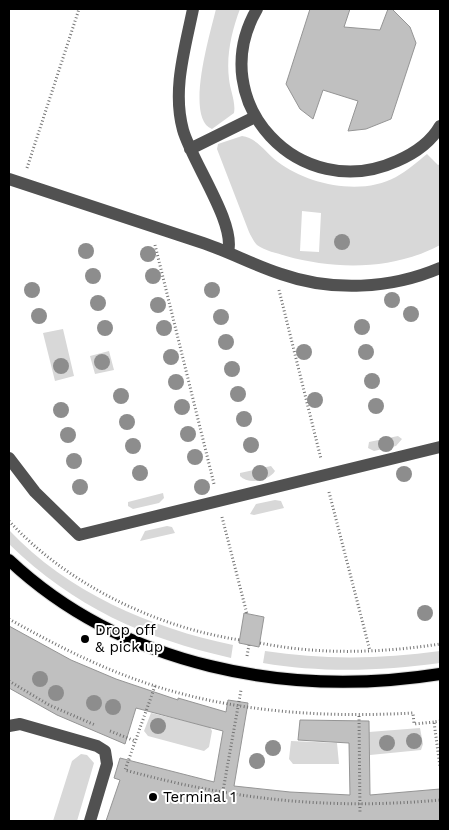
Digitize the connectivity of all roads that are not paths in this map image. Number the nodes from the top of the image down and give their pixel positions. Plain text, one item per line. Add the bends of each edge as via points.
1 (193, 9) edge
2 (257, 9) edge
3 (255, 117) junction
4 (440, 126) edge
5 (190, 149) junction
6 (9, 179) edge
7 (228, 252) junction
8 (440, 268) edge
9 (440, 447) edge
10 (9, 458) edge
11 (9, 560) edge
12 (440, 674) edge
13 (9, 726) edge
14 (90, 821) edge

1 - 5 street via 178,96 183,131
2 - 3 street via 248,25 241,58 244,91
3 - 4 street via 280,148 310,165 344,173 379,170 411,155
3 - 5 street
5 - 7 street via 229,234
6 - 7 street
7 - 8 street via 282,275 316,283 357,286 413,278
9 - 10 street via 79,535 35,492
11 - 12 main road via 35,583 92,622 126,639 176,656 244,673 304,680 376,682
13 - 14 street via 20,724 105,751 107,764

